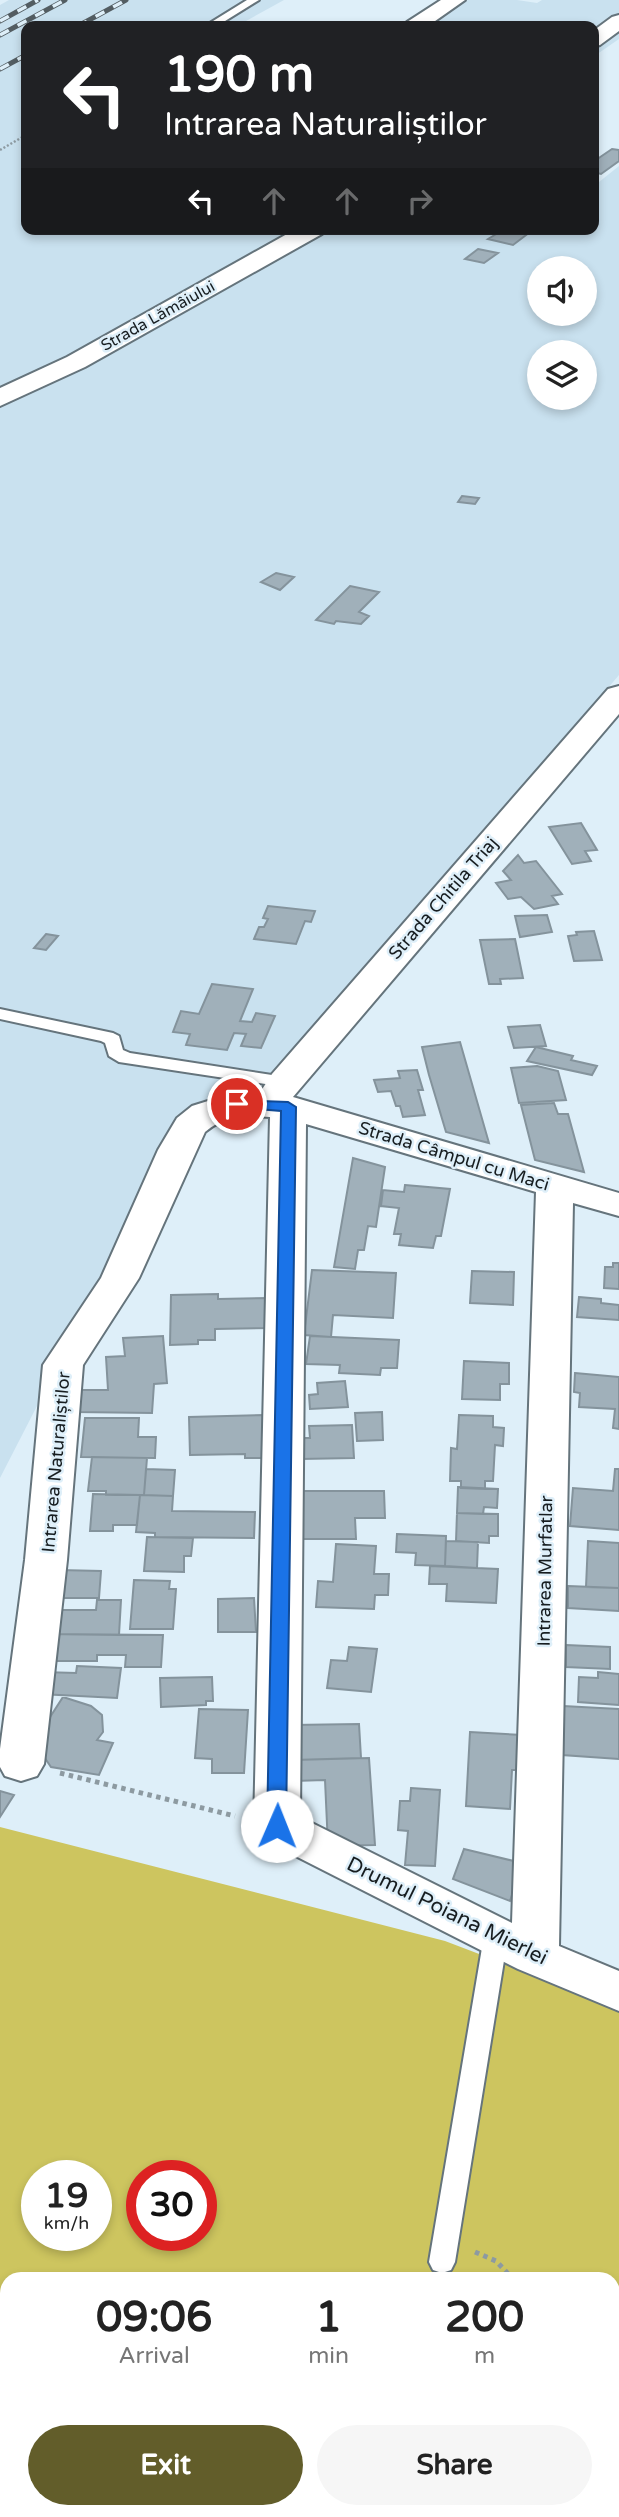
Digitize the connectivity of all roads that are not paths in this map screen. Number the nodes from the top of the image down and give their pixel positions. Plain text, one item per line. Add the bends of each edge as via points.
1 (254, 0) edge
2 (455, 0) edge
3 (619, 20) edge
4 (218, 21) edge
5 (422, 21) edge
6 (599, 36) edge
7 (303, 235) edge
8 (0, 398) edge
9 (619, 695) edge
10 (0, 1014) edge
11 (281, 1098) junction
12 (555, 1186) junction
13 (619, 1205) edge
14 (21, 1764) road end
15 (516, 1947) junction
16 (619, 1992) edge
17 (443, 2254) road end

1 - 4 lane
2 - 5 street
3 - 6 street
7 - 8 street, Strada Lămâiului via 76,362
9 - 11 street, Strada Chitila Triaj
10 - 11 lane via 107,1037 113,1040 115,1052 125,1058
11 - 12 street, Strada Câmpul cu Maci
11 - 14 street, Intrarea Naturaliștilor via 221,1107 190,1126 120,1278 63,1365 46,1560
11 - 15 street, Drumul Poiana Mierlei via 277,1826
12 - 13 street, Strada Câmpul cu Maci
12 - 15 street, Intrarea Murfatlar
15 - 16 street, Drumul Poiana Mierlei
15 - 17 lane

